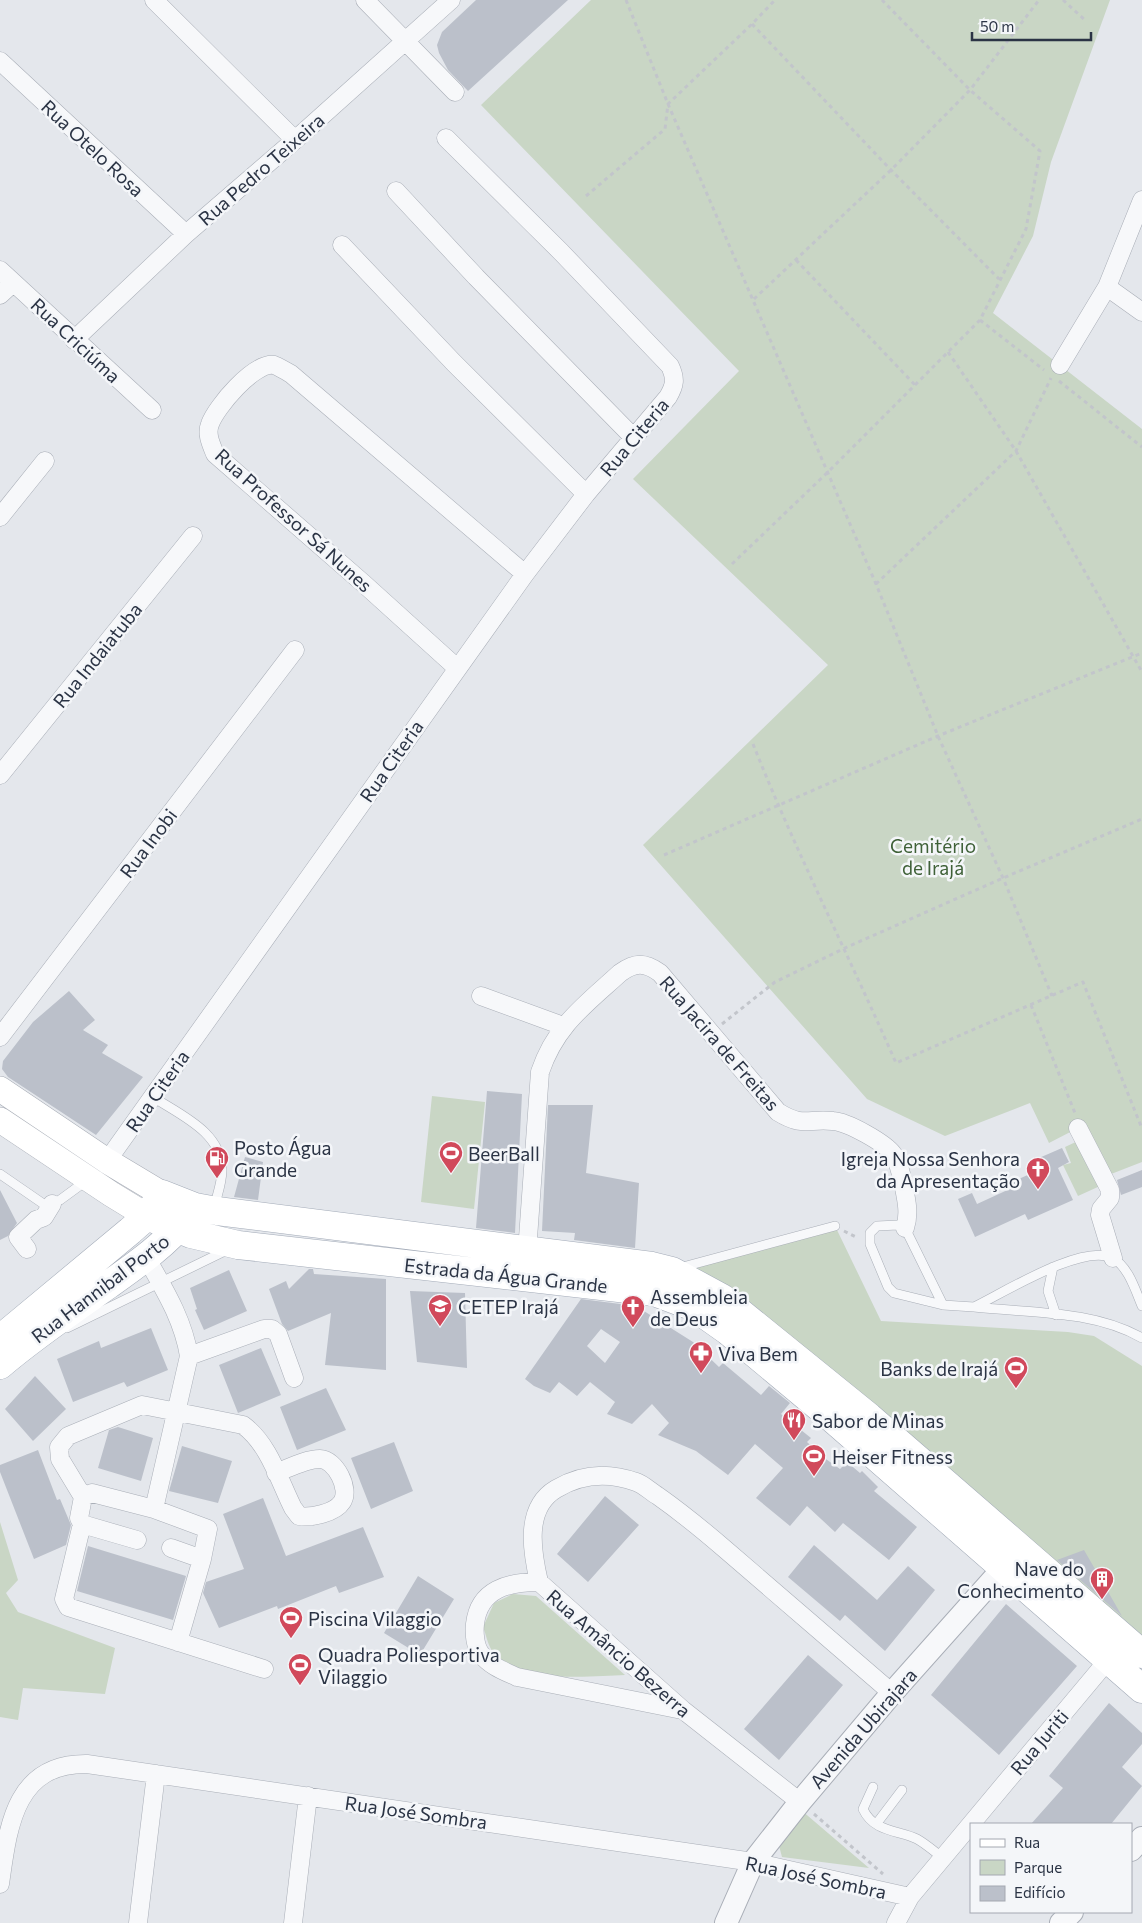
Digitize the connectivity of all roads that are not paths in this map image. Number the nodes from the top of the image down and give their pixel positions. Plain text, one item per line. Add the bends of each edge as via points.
1 (154, 0) edge
2 (365, 0) edge
3 (451, 0) edge
4 (404, 41) junction
5 (0, 62) edge
6 (455, 92) dead end
7 (446, 138) dead end
8 (295, 140) junction
9 (396, 191) dead end
10 (1142, 200) edge
11 (186, 234) junction
12 (342, 245) dead end
13 (0, 270) edge
14 (13, 283) junction
15 (1107, 287) junction
16 (0, 295) edge
17 (1142, 312) edge
18 (74, 340) junction
19 (1056, 370) road end
20 (152, 410) dead end
21 (633, 438) junction
22 (45, 461) dead end
23 (586, 494) junction
24 (0, 517) edge
25 (193, 536) dead end
26 (525, 574) junction
27 (295, 650) dead end
28 (457, 668) junction
29 (0, 775) edge
30 (481, 996) dead end
31 (563, 1026) junction
32 (0, 1037) edge
33 (0, 1089) edge
34 (153, 1097) junction
35 (0, 1120) edge
36 (1078, 1128) road end
37 (107, 1162) junction
38 (1, 1176) edge
39 (89, 1179) junction
40 (52, 1204) junction
41 (204, 1209) junction
42 (141, 1211) junction
43 (835, 1226) road end
44 (905, 1228) junction
45 (177, 1230) junction
46 (238, 1245) junction
47 (27, 1249) dead end
48 (527, 1252) junction
49 (146, 1257) junction
50 (1113, 1258) junction
51 (1053, 1268) junction
52 (672, 1271) junction
53 (159, 1282) junction
54 (942, 1306) junction
55 (1142, 1306) edge
56 (974, 1307) junction
57 (1056, 1315) junction
58 (1142, 1338) edge
59 (6, 1351) edge
60 (189, 1356) junction
61 (294, 1378) dead end
62 (177, 1412) junction
63 (276, 1472) dead end
64 (83, 1497) junction
65 (154, 1509) junction
66 (82, 1524) junction
67 (137, 1540) dead end
68 (171, 1548) dead end
69 (202, 1559) junction
70 (1012, 1559) junction
71 (539, 1582) junction
72 (178, 1642) junction
73 (1142, 1654) edge
74 (1108, 1660) junction
75 (264, 1669) dead end
76 (1142, 1689) edge
77 (892, 1693) junction
78 (683, 1710) junction
79 (156, 1774) junction
80 (873, 1787) dead end
81 (902, 1790) dead end
82 (308, 1796) junction
83 (800, 1802) junction
84 (877, 1823) junction
85 (972, 1823) edge
86 (970, 1825) edge
87 (1142, 1838) edge
88 (1132, 1849) edge
89 (943, 1858) junction
90 (753, 1862) junction
91 (0, 1884) edge
92 (910, 1897) junction
93 (1071, 1913) edge
94 (138, 1923) edge
95 (293, 1923) edge
96 (726, 1923) edge
97 (896, 1923) edge
98 (1061, 1923) edge

1 - 8 street
2 - 4 street
3 - 4 street, Rua Pedro Teixeira
4 - 6 street
4 - 8 street, Rua Pedro Teixeira
5 - 11 street, Rua Otelo Rosa
7 - 21 street, Rua Citeria via 670,366 675,382 673,388
8 - 11 street, Rua Pedro Teixeira
9 - 21 street
10 - 15 street
11 - 18 street, Rua Pedro Teixeira
12 - 23 street via 454,363
13 - 14 street, Rua Criciúma
14 - 16 street
14 - 18 street, Rua Criciúma
15 - 17 street
15 - 19 street
18 - 20 street, Rua Criciúma
21 - 23 street, Rua Citeria
22 - 24 street
23 - 26 street, Rua Citeria
25 - 29 street, Rua Indaiatuba
26 - 28 street, Rua Citeria
26 - 28 street, Rua Professor Sá Nunes via 291,374 273,365 261,367 230,395 210,424 208,438 215,454
27 - 32 street, Rua Inobi
28 - 34 street, Rua Citeria
30 - 31 street
31 - 44 street, Rua Jacira de Freitas via 630,965 640,963 652,967 778,1112 791,1120 805,1123 833,1121 846,1124 892,1152 899,1164 908,1204
31 - 48 street via 548,1048 540,1072
33 - 37 main road, Estrada da Água Grande
34 - 37 street, Rua Citeria
34 - 41 lane via 209,1135 216,1144 222,1167
35 - 39 main road, Estrada da Água Grande
36 - 50 street via 1110,1190 1110,1198 1103,1204 1100,1214
37 - 42 main road, Estrada da Água Grande
38 - 40 lane via 37,1201
39 - 40 lane
39 - 42 main road, Estrada da Água Grande
40 - 47 street via 44,1217 18,1237
41 - 42 main road, Estrada da Água Grande
41 - 45 main road, Rua Hannibal Porto
41 - 48 main road, Estrada da Água Grande
42 - 45 main road, Estrada da Água Grande
42 - 59 main road, Rua Hannibal Porto
43 - 52 lane
44 - 54 lane
44 - 54 lane via 877,1226 870,1233 870,1244 888,1287 894,1293
45 - 46 main road, Estrada da Água Grande
45 - 49 main road, Rua Hannibal Porto
46 - 53 lane
46 - 70 main road, Estrada da Água Grande via 654,1292 679,1300 728,1331
48 - 52 main road, Estrada da Água Grande
49 - 53 street
49 - 59 main road, Rua Hannibal Porto
50 - 51 lane via 1084,1255
50 - 55 lane via 1132,1283
51 - 56 lane
51 - 57 lane via 1048,1291
52 - 70 main road, Estrada da Água Grande via 722,1298 869,1417
53 - 59 lane via 98,1314
53 - 60 street via 186,1334
54 - 56 lane
56 - 57 lane
57 - 58 lane via 1112,1323
60 - 61 street via 264,1328 272,1329 278,1334
60 - 62 street
62 - 63 street via 243,1425 262,1444
62 - 64 street via 142,1405 68,1436 59,1447 60,1459
62 - 65 street
64 - 65 street via 92,1493
64 - 66 street via 79,1518
65 - 69 street via 208,1529
66 - 67 street
66 - 72 street via 64,1599 68,1607
68 - 69 street
69 - 72 street
70 - 73 main road, Estrada da Água Grande
70 - 74 main road, Estrada da Água Grande
70 - 77 street, Avenida Ubirajara
71 - 77 street, Rua Amâncio Bezerra via 532,1534 537,1511 552,1491 584,1476 610,1476 637,1482 690,1519
71 - 78 street, Rua Amâncio Bezerra
71 - 78 street via 517,1582 490,1594 477,1612 474,1633 480,1654 495,1667 518,1677
72 - 75 street
74 - 76 main road, Estrada da Água Grande
74 - 85 street, Rua Juriti
77 - 83 street, Avenida Ubirajara
78 - 83 street, Rua Amâncio Bezerra
79 - 82 street, Rua José Sombra
79 - 91 street, Rua José Sombra via 72,1764 52,1769 36,1780 14,1811 8,1829
79 - 94 street
80 - 84 lane via 863,1809 866,1816
81 - 84 lane
82 - 90 street, Rua José Sombra
82 - 95 street
83 - 90 street, Avenida Ubirajara
84 - 89 lane via 891,1832 916,1838
86 - 89 street, Rua Juriti
87 - 88 street
89 - 92 street, Rua Juriti
90 - 92 street, Rua José Sombra
90 - 96 street, Avenida Ubirajara
92 - 97 street, Rua Juriti
93 - 98 street

